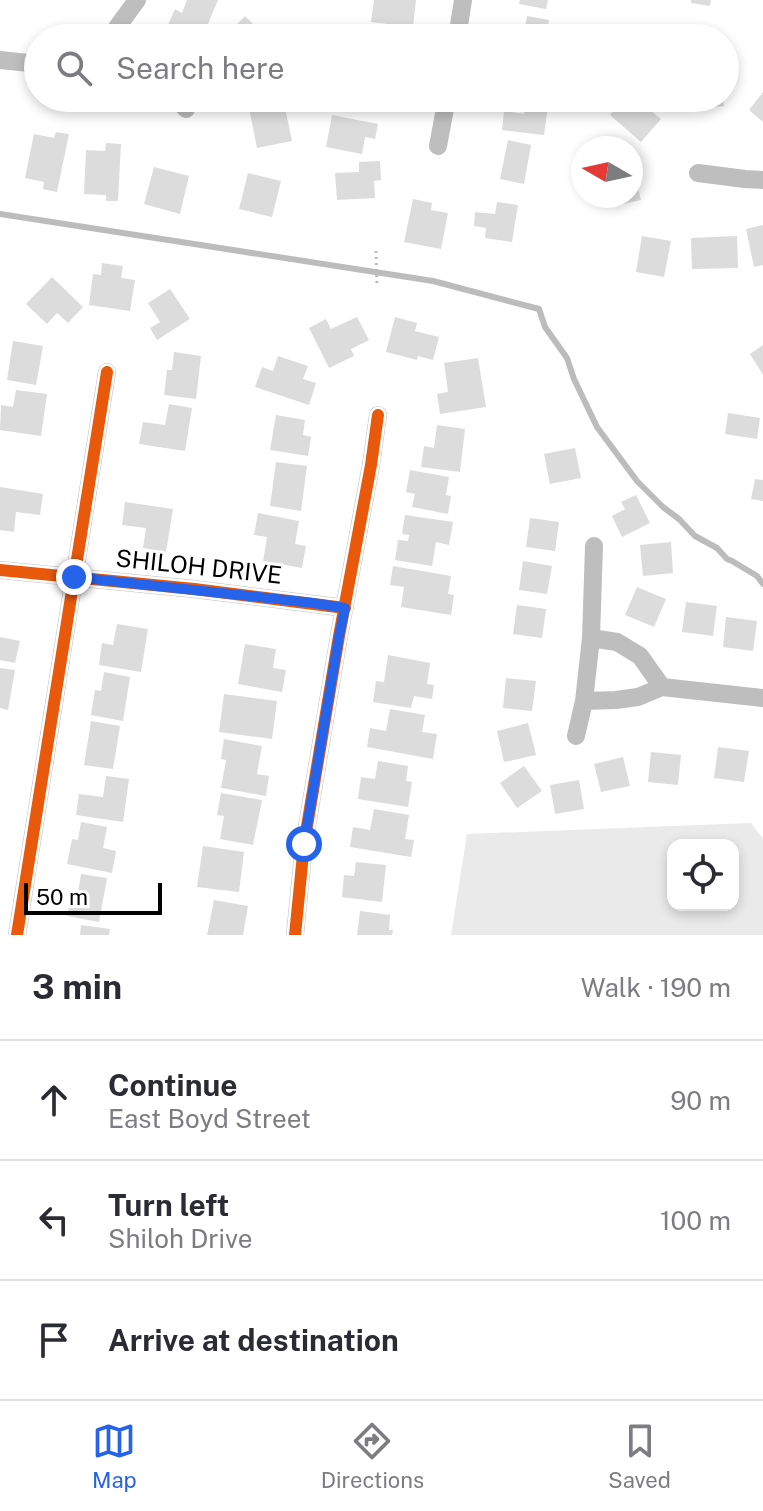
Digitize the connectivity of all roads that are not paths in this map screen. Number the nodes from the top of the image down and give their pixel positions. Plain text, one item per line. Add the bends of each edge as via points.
1 (137, 0) edge
2 (463, 0) edge
3 (120, 24) edge
4 (459, 24) edge
5 (0, 60) edge
6 (24, 63) edge
7 (444, 112) edge
8 (438, 146) dead end
9 (698, 173) dead end
10 (763, 180) edge
11 (107, 372) dead end
12 (378, 415) dead end
13 (594, 546) dead end
14 (0, 570) edge
15 (74, 577) junction
16 (345, 608) junction
17 (591, 638) junction
18 (662, 687) junction
19 (763, 698) edge
20 (584, 701) junction
21 (576, 736) dead end
22 (17, 935) edge
23 (295, 935) edge

1 - 3 street
2 - 4 street
5 - 6 street
7 - 8 street
9 - 10 street
11 - 15 street
12 - 16 street
13 - 17 street
14 - 15 street, SHILOH DRIVE
15 - 16 street, SHILOH DRIVE
15 - 22 street
16 - 23 street via 304,844
17 - 18 street via 617,642 640,656
17 - 20 street
18 - 19 street
18 - 20 street via 638,697
20 - 21 street

